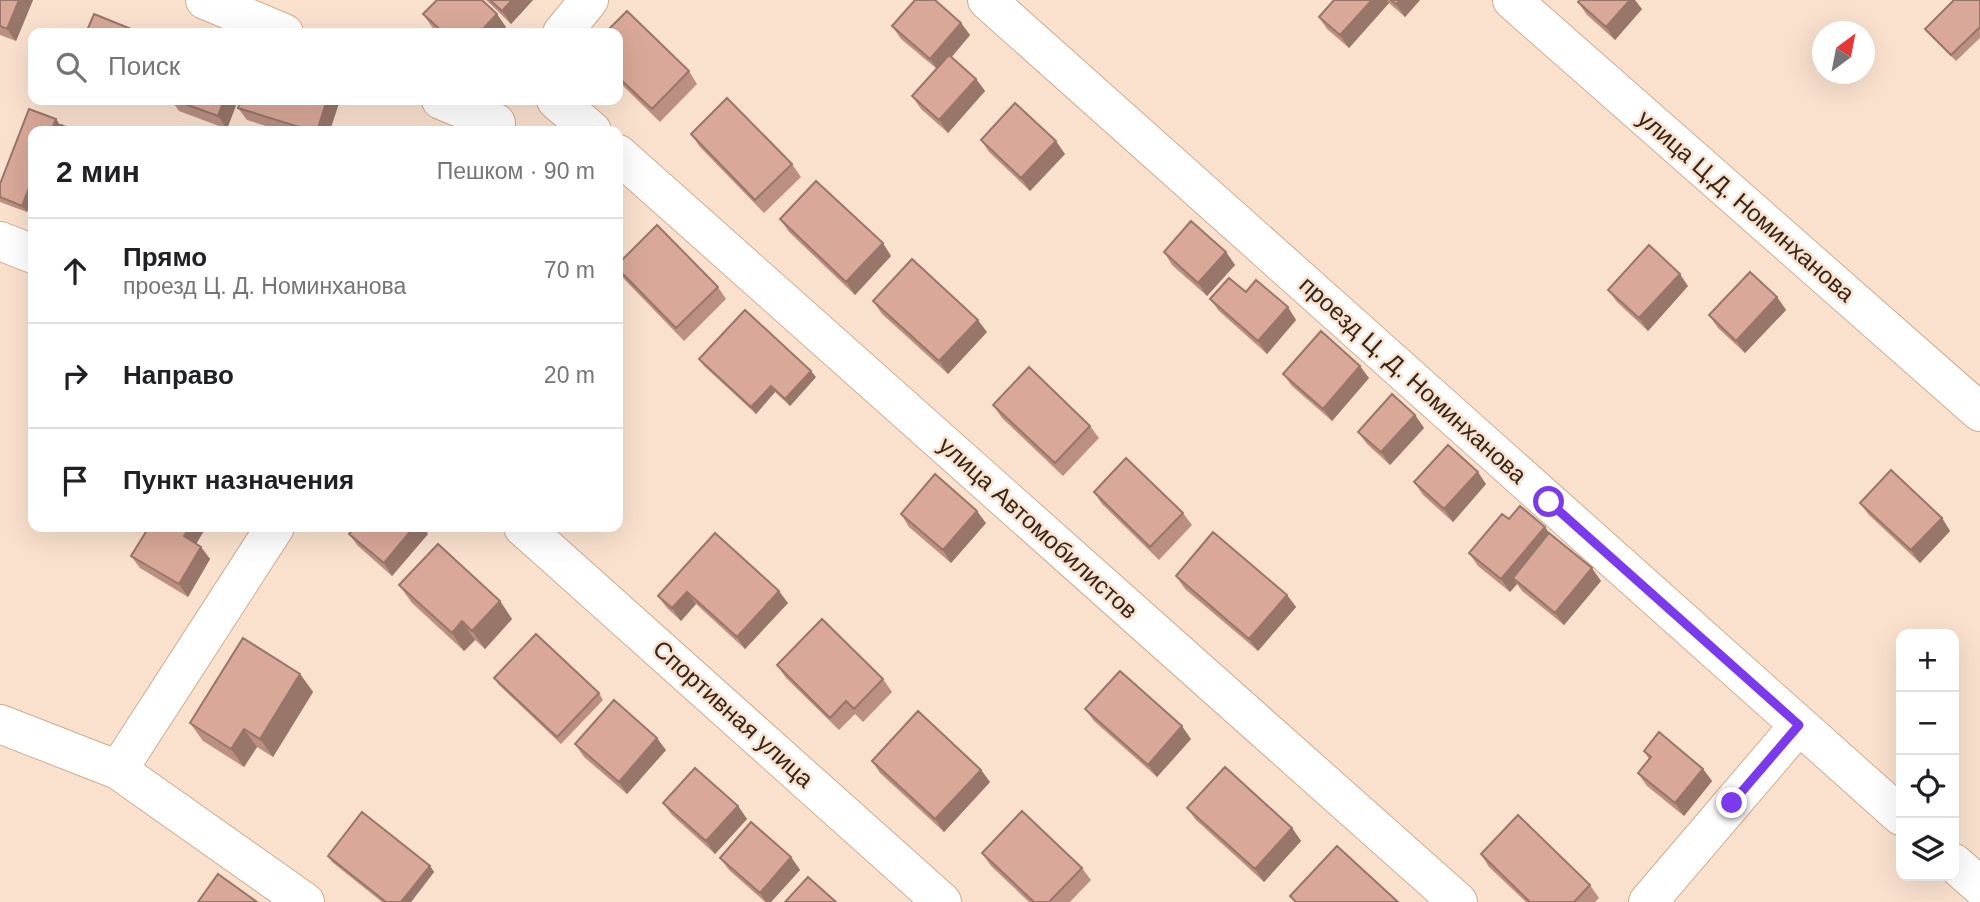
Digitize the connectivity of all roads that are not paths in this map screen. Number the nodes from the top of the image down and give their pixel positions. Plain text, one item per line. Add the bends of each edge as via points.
1 (205, 0) edge
2 (589, 0) edge
3 (986, 0) edge
4 (1512, 0) edge
5 (272, 28) edge
6 (566, 28) edge
7 (457, 105) edge
8 (562, 105) edge
9 (500, 118) edge
10 (586, 126) edge
11 (623, 158) edge
12 (0, 241) edge
13 (28, 252) edge
14 (1980, 412) edge
15 (272, 532) edge
16 (529, 532) edge
17 (0, 723) edge
18 (1799, 725) junction
19 (118, 770) junction
20 (1896, 812) edge
21 (1959, 867) edge
22 (1980, 886) edge
23 (305, 902) edge
24 (942, 902) edge
25 (1458, 902) edge
26 (1648, 902) edge

1 - 5 street
2 - 6 street
3 - 18 street, проезд Ц. Д. Номинханова
4 - 14 street, улица Ц.Д. Номинханова
7 - 9 street
8 - 10 street
11 - 25 street, улица Автомобилистов
12 - 13 street
15 - 19 street
16 - 24 street, Спортивная улица
17 - 19 street
18 - 20 street, проезд Ц. Д. Номинханова
18 - 26 street
19 - 23 street
21 - 22 street

